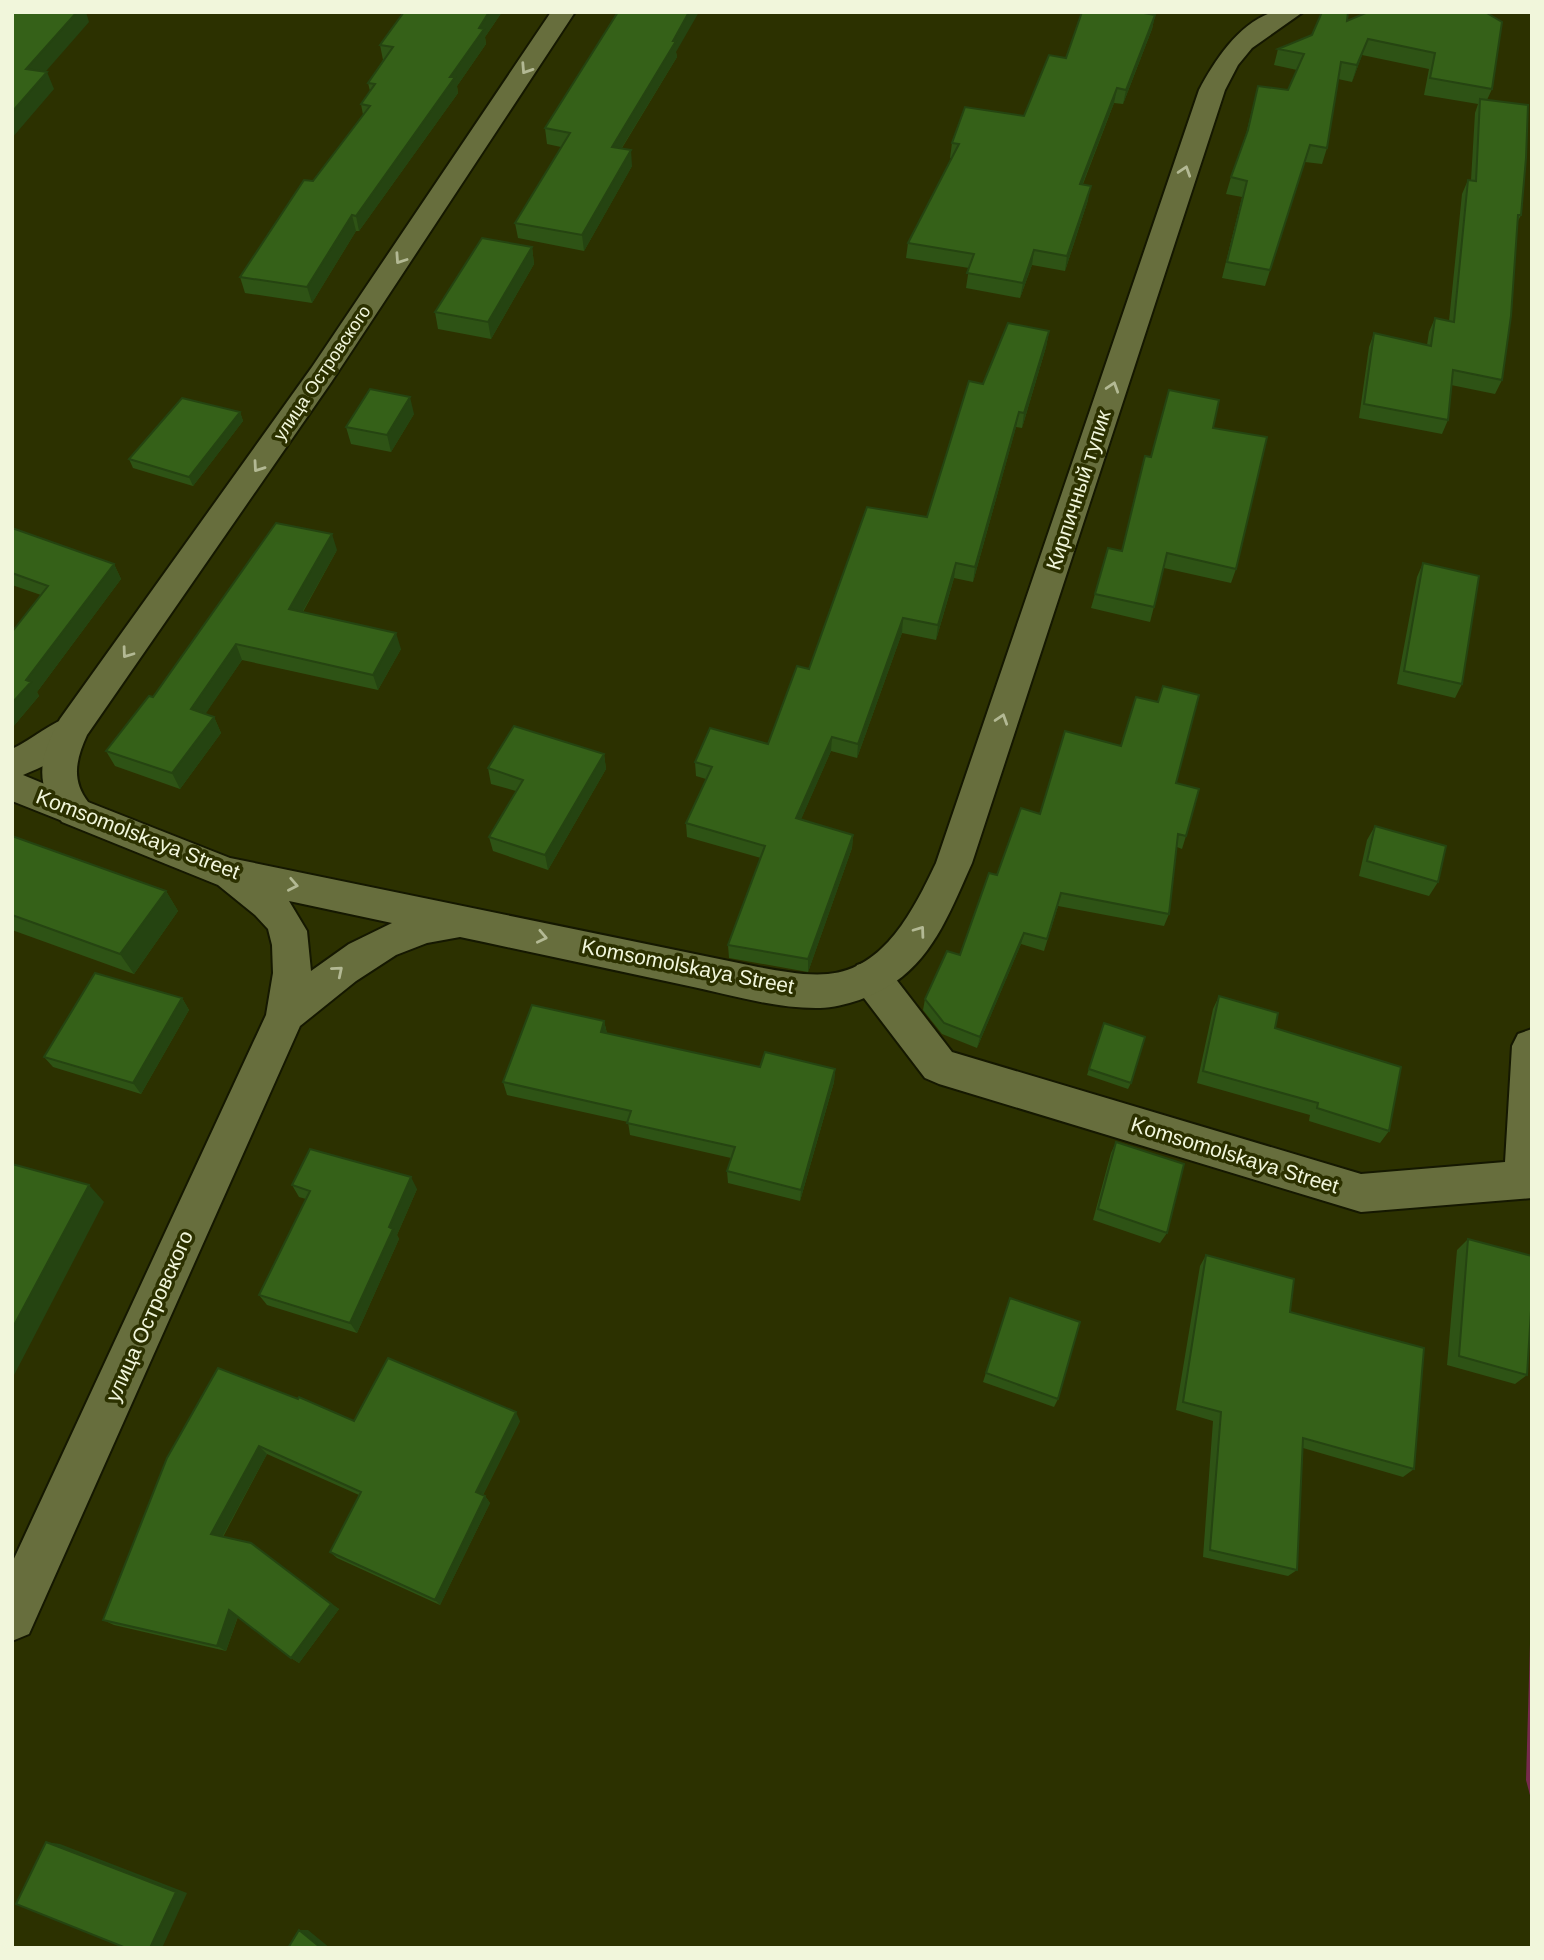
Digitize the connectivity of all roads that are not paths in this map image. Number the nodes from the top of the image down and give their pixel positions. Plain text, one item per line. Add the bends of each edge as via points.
1 (563, 12) edge
2 (1291, 12) edge
3 (72, 729) junction
4 (12, 765) edge
5 (12, 786) edge
6 (75, 812) junction
7 (226, 872) junction
8 (475, 922) junction
9 (871, 977) junction
10 (286, 1015) junction
11 (1532, 1046) edge
12 (1528, 1179) edge
13 (12, 1617) edge

1 -> 3 street, улица Островского via 294,414
9 -> 2 street, Кирпичный тупик via 901,955 926,924 954,863 1212,90 1224,64 1248,37
3 - 4 street, улица Островского
3 - 6 street, улица Островского via 62,750 58,784
5 - 6 street, Komsomolskaya Street
6 - 7 street, Komsomolskaya Street
7 -> 8 street, Komsomolskaya Street
7 - 10 street, улица Островского via 275,909 290,937 293,973
8 -> 9 street, Komsomolskaya Street via 758,984 837,990
10 -> 8 street, улица Островского via 380,943 441,924
9 - 12 street, Komsomolskaya Street via 939,1066 1361,1192
10 - 13 street, улица Островского
11 - 12 street

